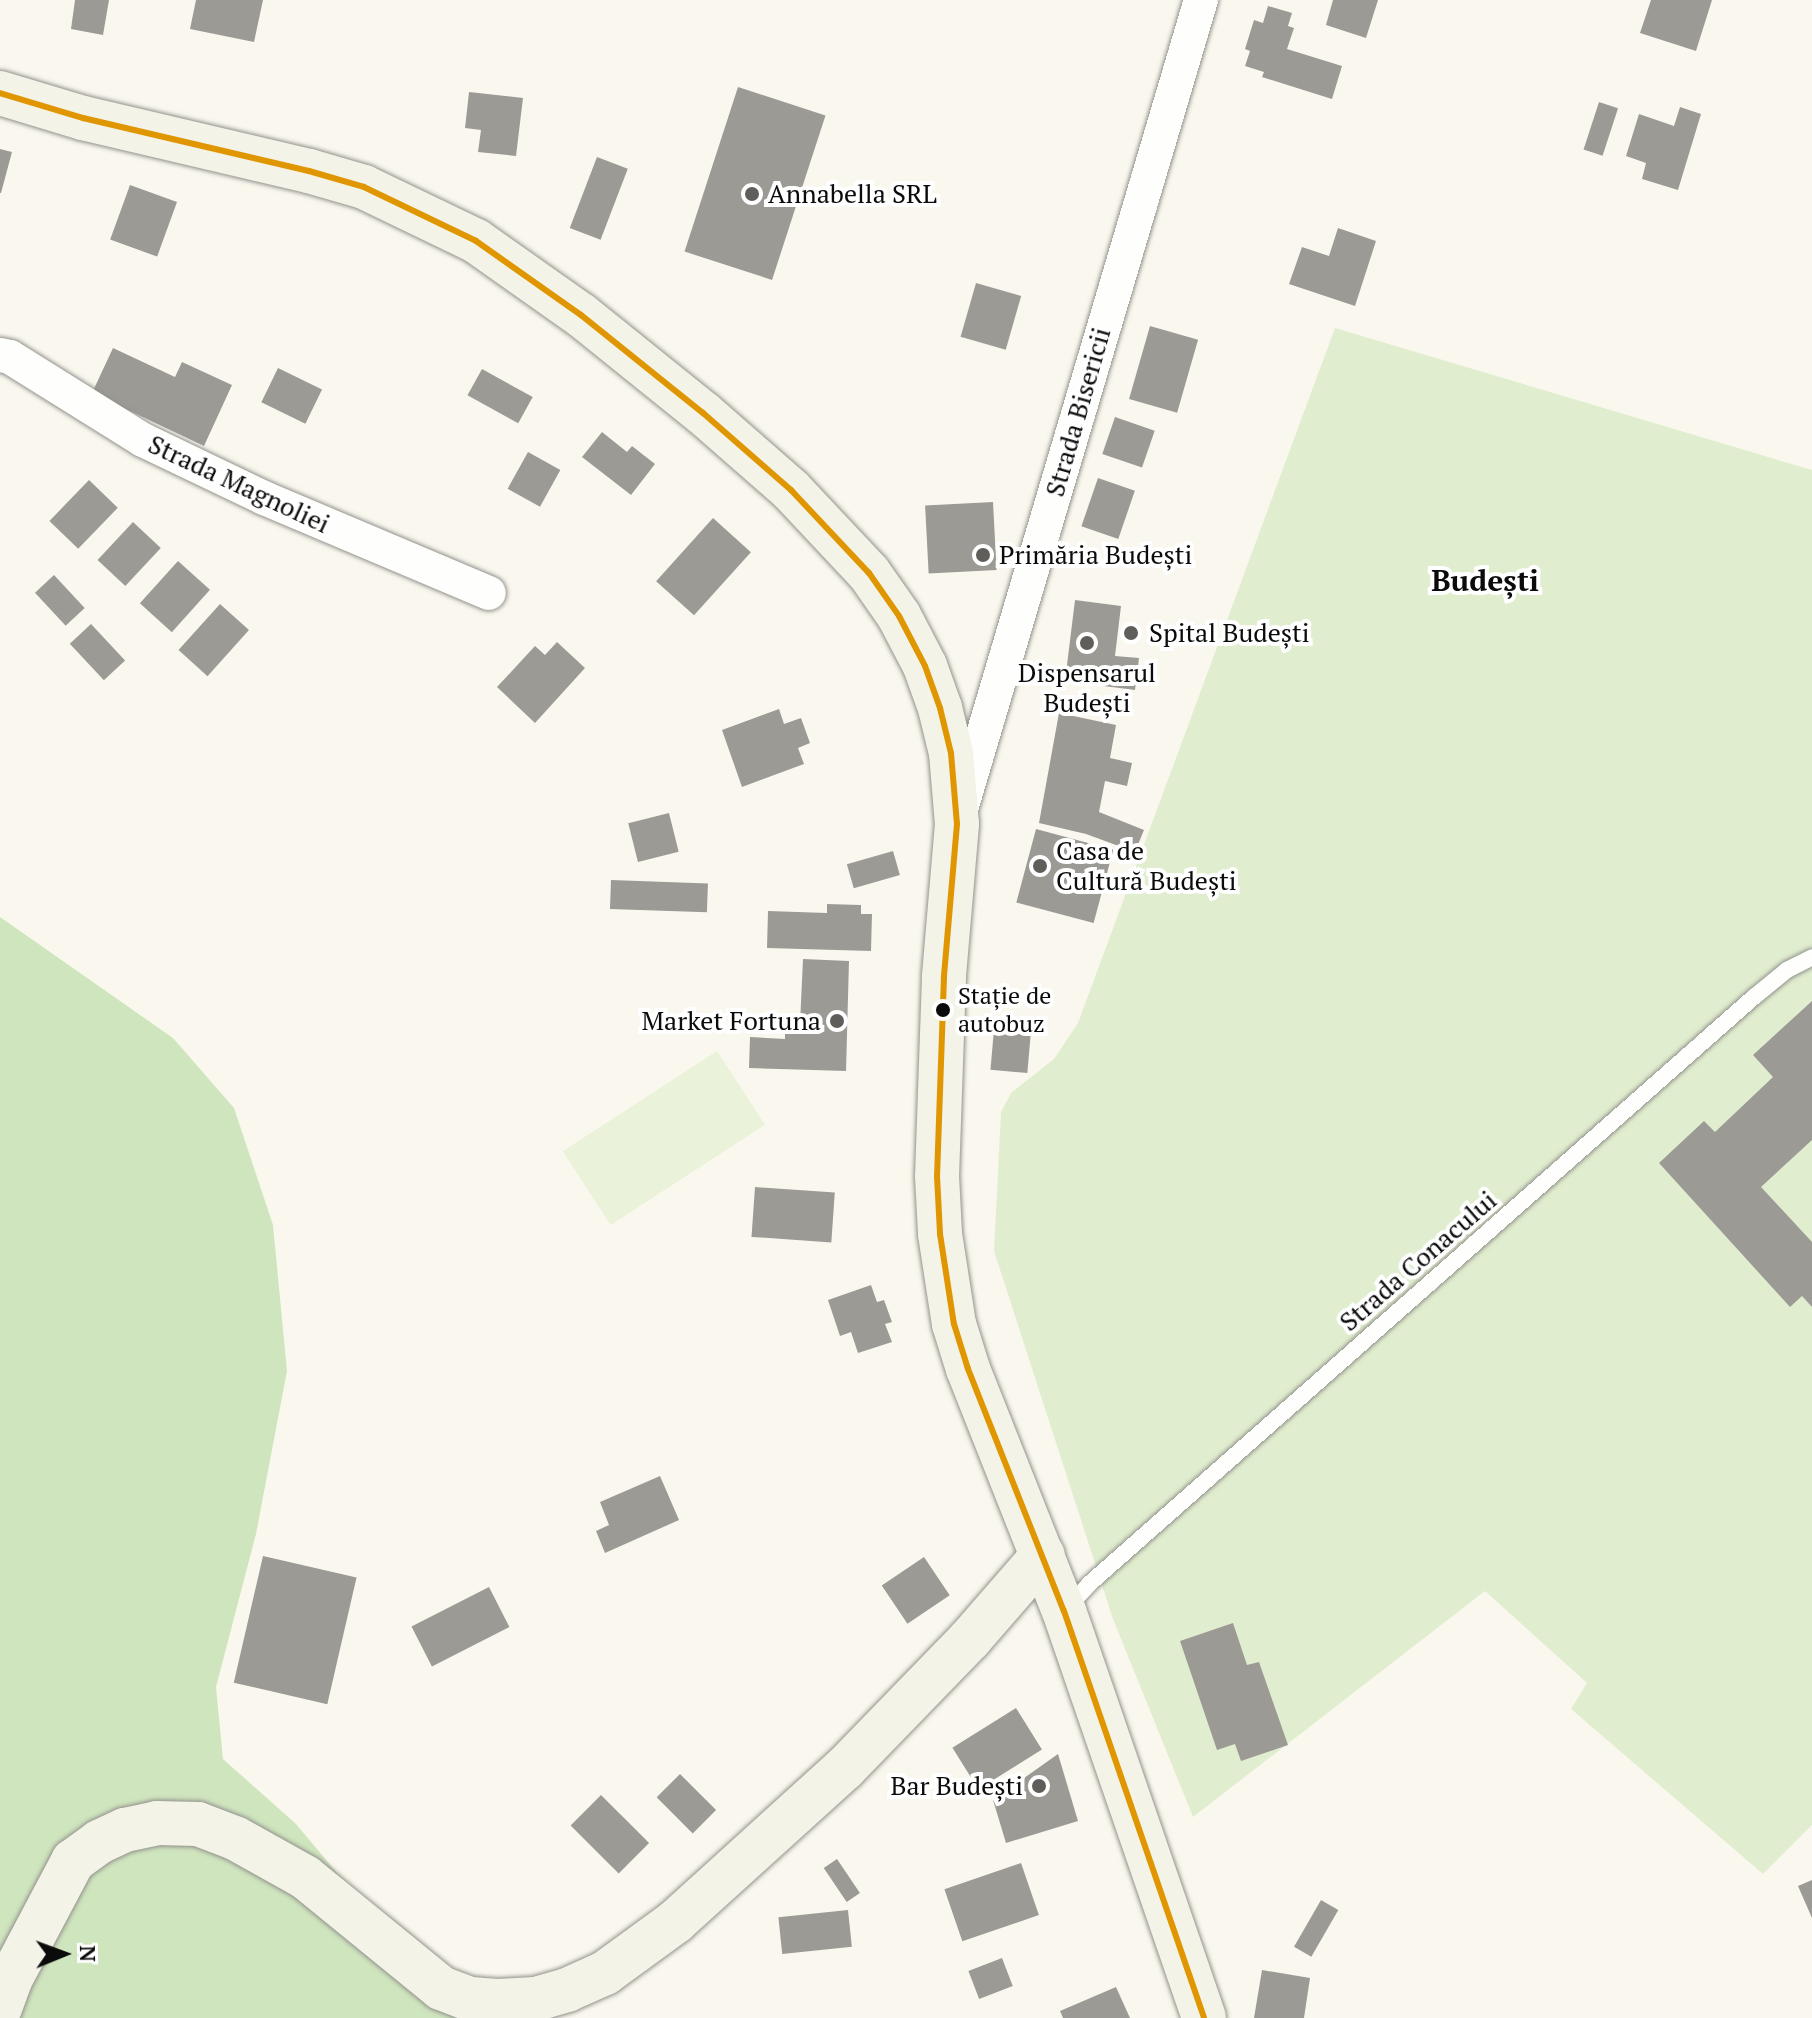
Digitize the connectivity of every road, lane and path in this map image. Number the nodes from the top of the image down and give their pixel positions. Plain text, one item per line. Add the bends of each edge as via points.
1 (1193, 4) edge
2 (0, 93) edge
3 (0, 355) edge
4 (489, 593) dead end
5 (957, 824) junction
6 (1812, 957) edge
7 (1043, 1555) junction
8 (1064, 1611) junction
9 (0, 2008) edge
10 (1204, 2018) edge

1 - 5 street, Strada Bisericii
2 - 5 main road via 364,187 435,219 526,273 703,413 791,490 869,573 905,628 940,708 951,753
3 - 4 street, Strada Magnoliei via 143,440 264,498
5 - 7 main road via 937,1107 940,1234 946,1283 968,1369
6 - 8 lane, Strada Conacului via 1754,997
7 - 8 main road
7 - 9 main road via 845,1768 675,1922 605,1973 567,1990 536,1999 498,2001 470,1999 441,1988 305,1877 198,1824 157,1823 125,1830 73,1861
8 - 10 main road

